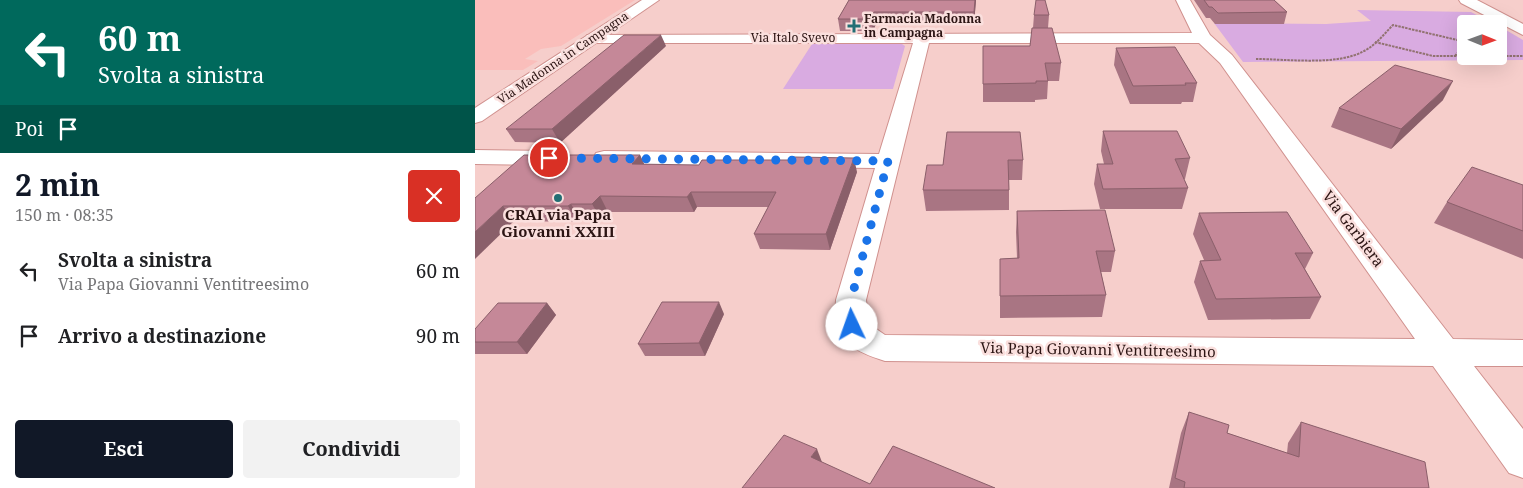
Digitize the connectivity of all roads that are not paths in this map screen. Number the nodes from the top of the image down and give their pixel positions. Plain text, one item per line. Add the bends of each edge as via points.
1 (652, 0) edge
2 (1183, 0) edge
3 (1466, 0) edge
4 (1523, 30) edge
5 (593, 38) junction
6 (1203, 38) junction
7 (922, 39) junction
8 (475, 117) edge
9 (475, 157) edge
10 (888, 161) junction
11 (1445, 353) junction
12 (1523, 353) edge
13 (1523, 460) edge

1 - 5 street, Via Madonna in Campagna
2 - 6 street, Via Garbiera
3 - 4 street
5 - 7 street, Via Italo Svevo
5 - 8 street, Via Madonna in Campagna
6 - 7 street, Via Italo Svevo
6 - 11 street, Via Garbiera via 1226,59
7 - 10 street, Via Papa Giovanni Ventitreesimo
9 - 10 street
10 - 11 street, Via Papa Giovanni Ventitreesimo via 851,300 852,325 857,336 869,344 885,348
11 - 12 street, Via Papa Giovanni Ventitreesimo
11 - 13 street, Via Garbiera

